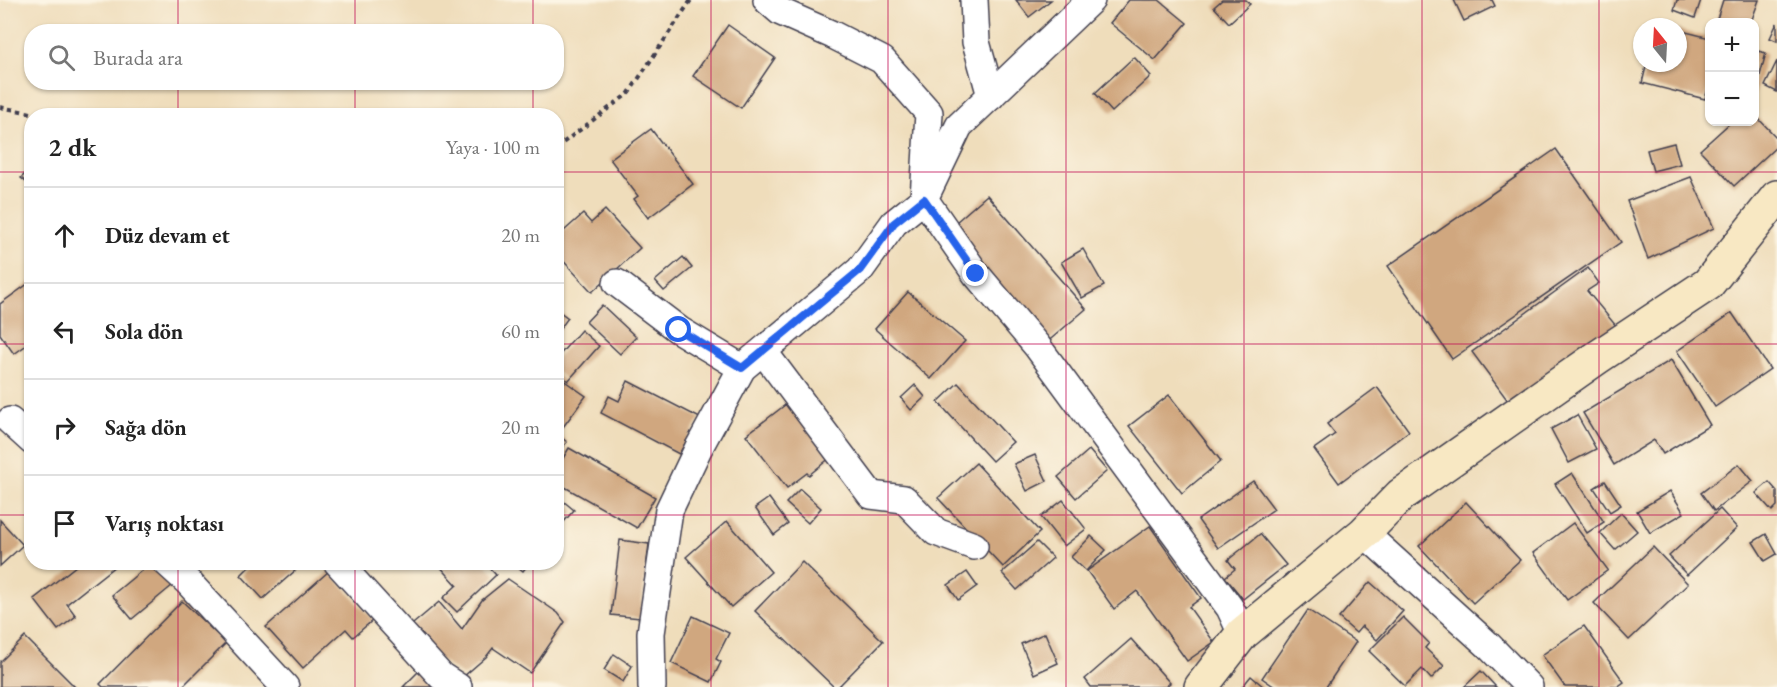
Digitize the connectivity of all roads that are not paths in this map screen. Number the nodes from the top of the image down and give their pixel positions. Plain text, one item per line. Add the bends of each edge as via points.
1 (767, 0) edge
2 (974, 0) edge
3 (1091, 0) edge
4 (991, 96) junction
5 (929, 113) junction
6 (959, 126) junction
7 (1777, 197) edge
8 (924, 199) junction
9 (617, 283) dead end
10 (763, 351) junction
11 (742, 368) junction
12 (10, 421) dead end
13 (24, 434) edge
14 (1364, 533) junction
15 (974, 546) dead end
16 (175, 570) edge
17 (344, 570) edge
18 (1242, 634) junction
19 (285, 687) edge
20 (458, 687) edge
21 (652, 687) edge
22 (1201, 687) edge
23 (1529, 687) edge

1 - 5 street via 781,12 882,60
2 - 4 street via 976,42
3 - 4 street
4 - 6 street
5 - 6 street
5 - 8 street
6 - 8 street
7 - 14 street via 1708,284 1401,495
8 - 10 street via 894,223 860,270
8 - 18 street via 976,274 1037,346 1230,608
9 - 11 street via 679,330
10 - 11 street
10 - 15 street via 871,495 904,499 936,532
11 - 21 street via 669,510 651,633
12 - 13 street
14 - 18 street
14 - 23 street
16 - 19 street
17 - 20 street via 441,676
18 - 22 street

